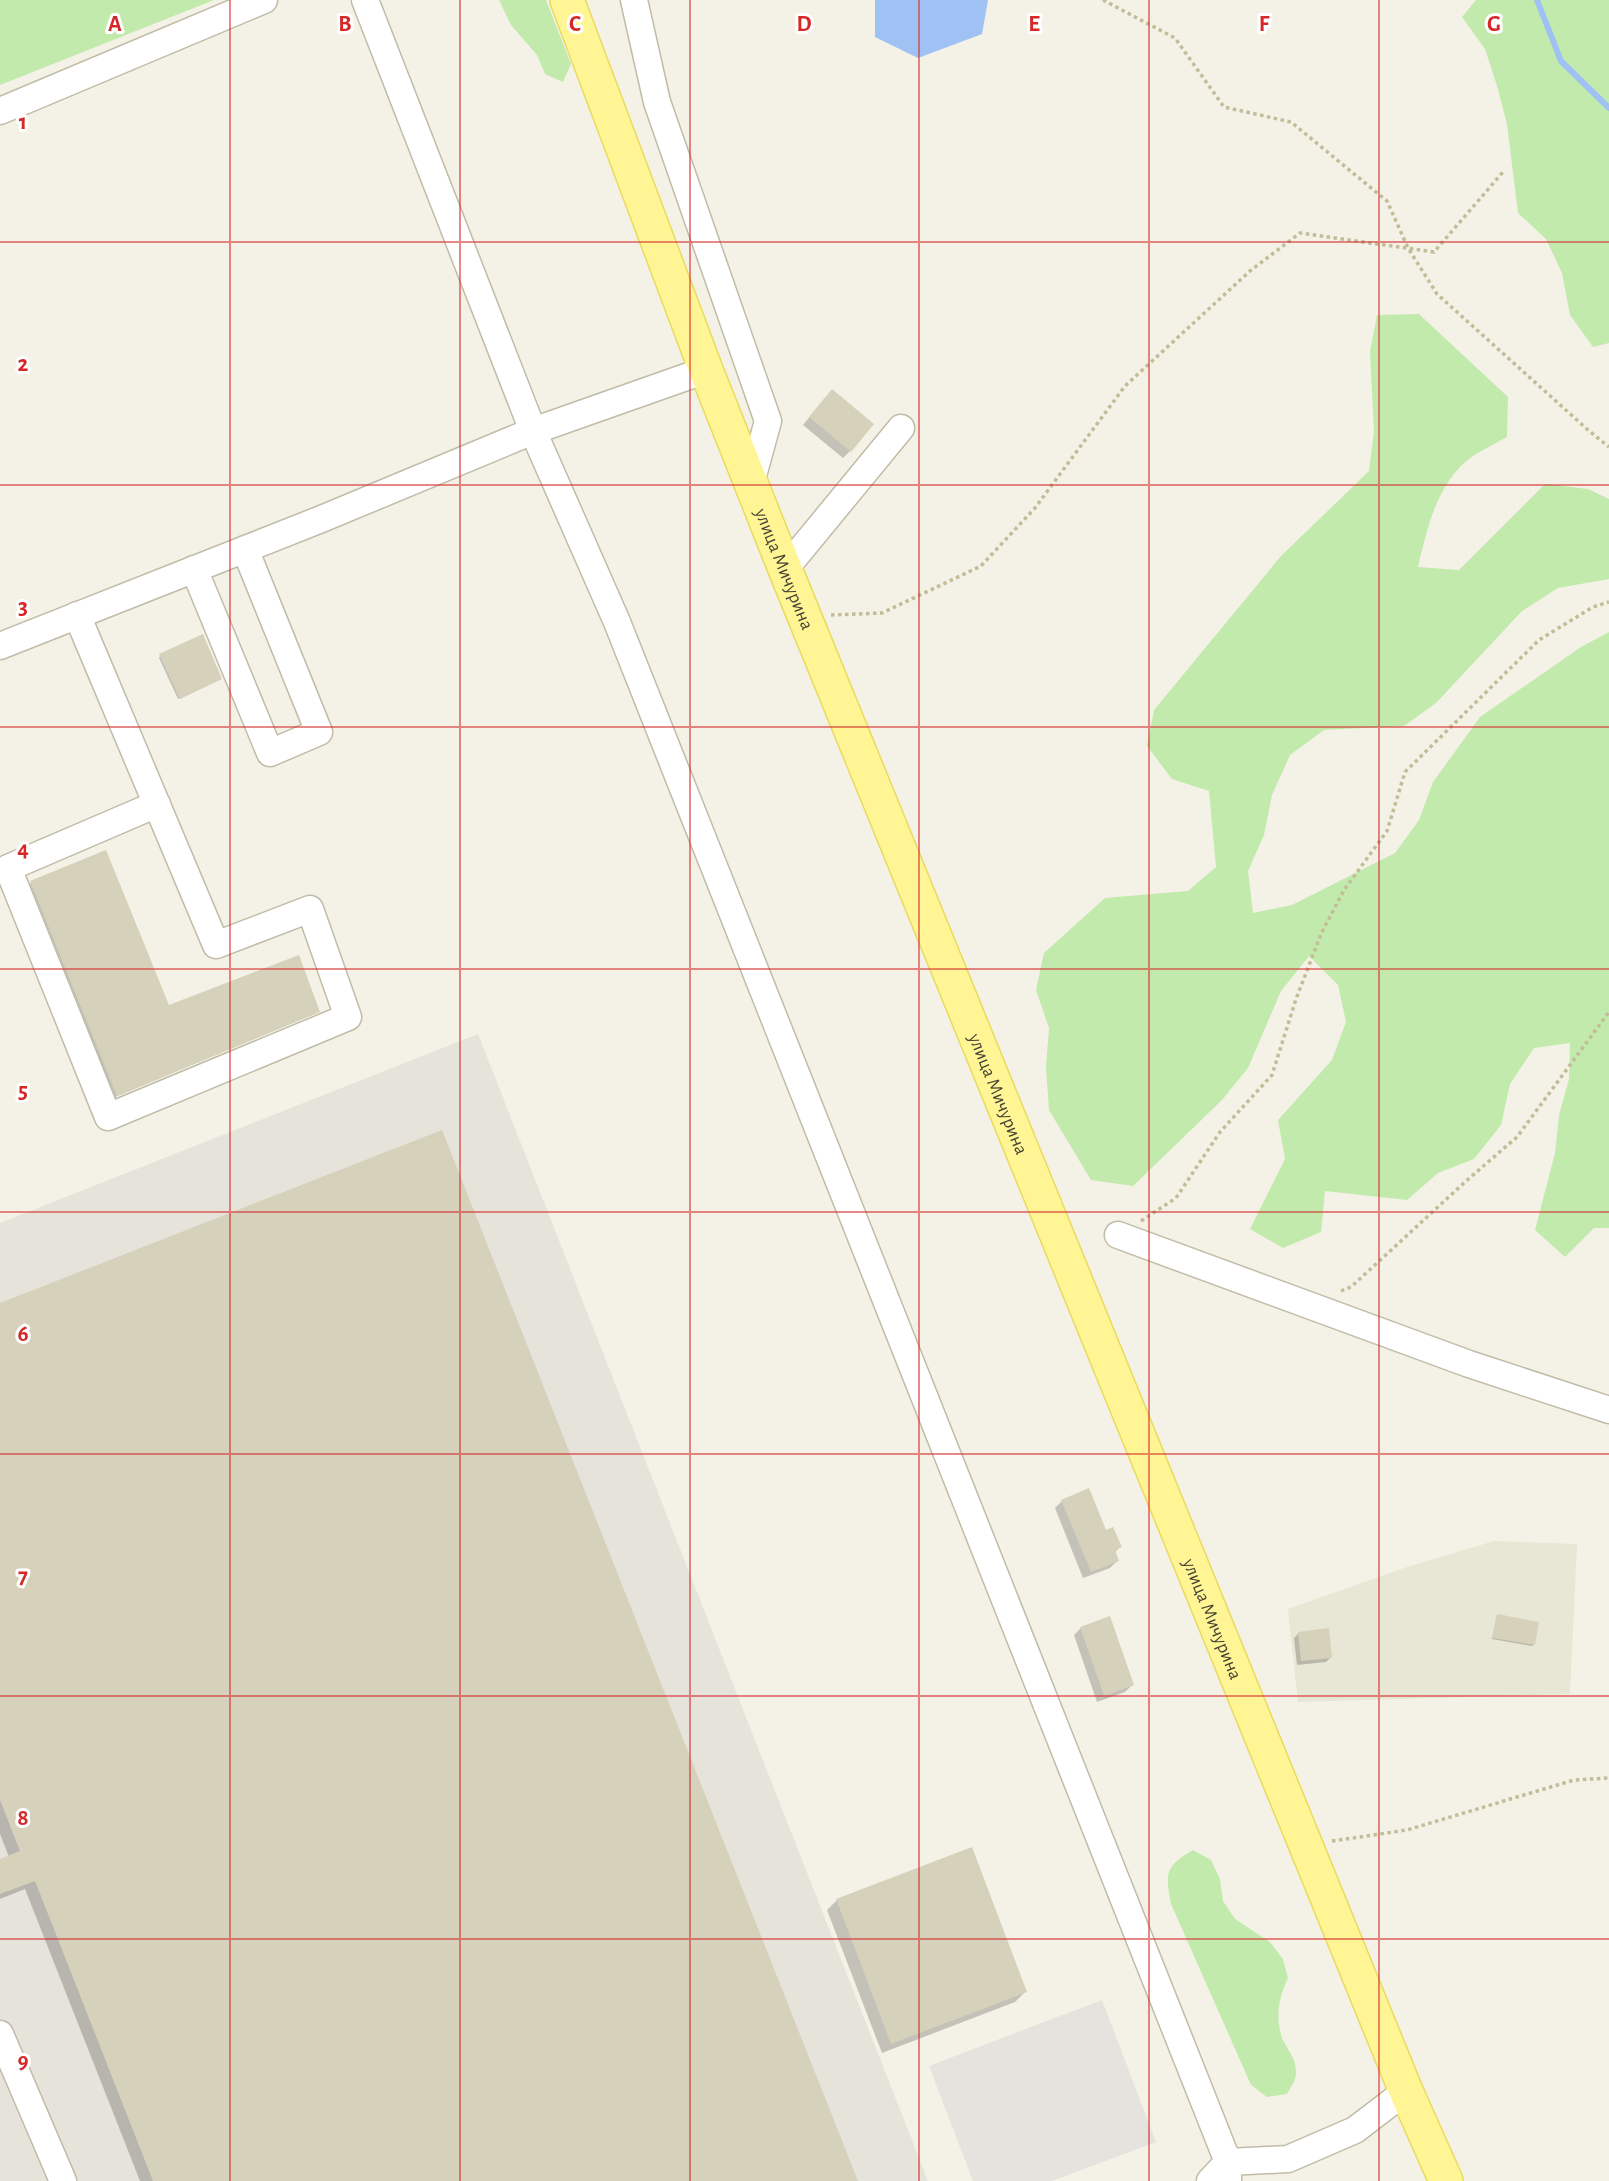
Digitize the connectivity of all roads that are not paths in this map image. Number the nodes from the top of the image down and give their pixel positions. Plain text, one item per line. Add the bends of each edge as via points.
1 (264, 0) edge
2 (345, 0) edge
3 (365, 0) edge
4 (567, 0) edge
5 (634, 0) edge
6 (376, 30) junction
7 (0, 111) edge
8 (706, 370) junction
9 (901, 428) dead end
10 (533, 432) junction
11 (751, 483) junction
12 (245, 549) junction
13 (194, 569) junction
14 (785, 569) junction
15 (77, 615) junction
16 (0, 646) edge
17 (157, 804) junction
18 (1118, 1235) road end
19 (1609, 1410) edge
20 (0, 2034) edge
21 (1406, 2091) junction
22 (1228, 2171) edge
23 (63, 2181) edge
24 (1210, 2181) edge
25 (1446, 2181) edge

1 - 7 lane
2 - 6 lane
3 - 6 lane
4 - 8 main road, улица Мичурина
5 - 11 lane via 657,102 768,421
6 - 10 lane
8 - 10 lane
8 - 11 main road, улица Мичурина
9 - 14 lane
10 - 12 lane
10 - 22 lane via 622,635
11 - 14 main road, улица Мичурина
12 - 13 lane
12 - 13 lane via 319,732 271,753
13 - 15 lane
14 - 21 main road, улица Мичурина
15 - 16 lane
15 - 17 lane
17 - 17 lane via 8,868 108,1117 348,1017 310,909 216,945
18 - 19 lane via 1469,1364
20 - 23 lane
21 - 22 lane via 1355,2130 1288,2159
21 - 25 main road, улица Мичурина
22 - 24 lane

